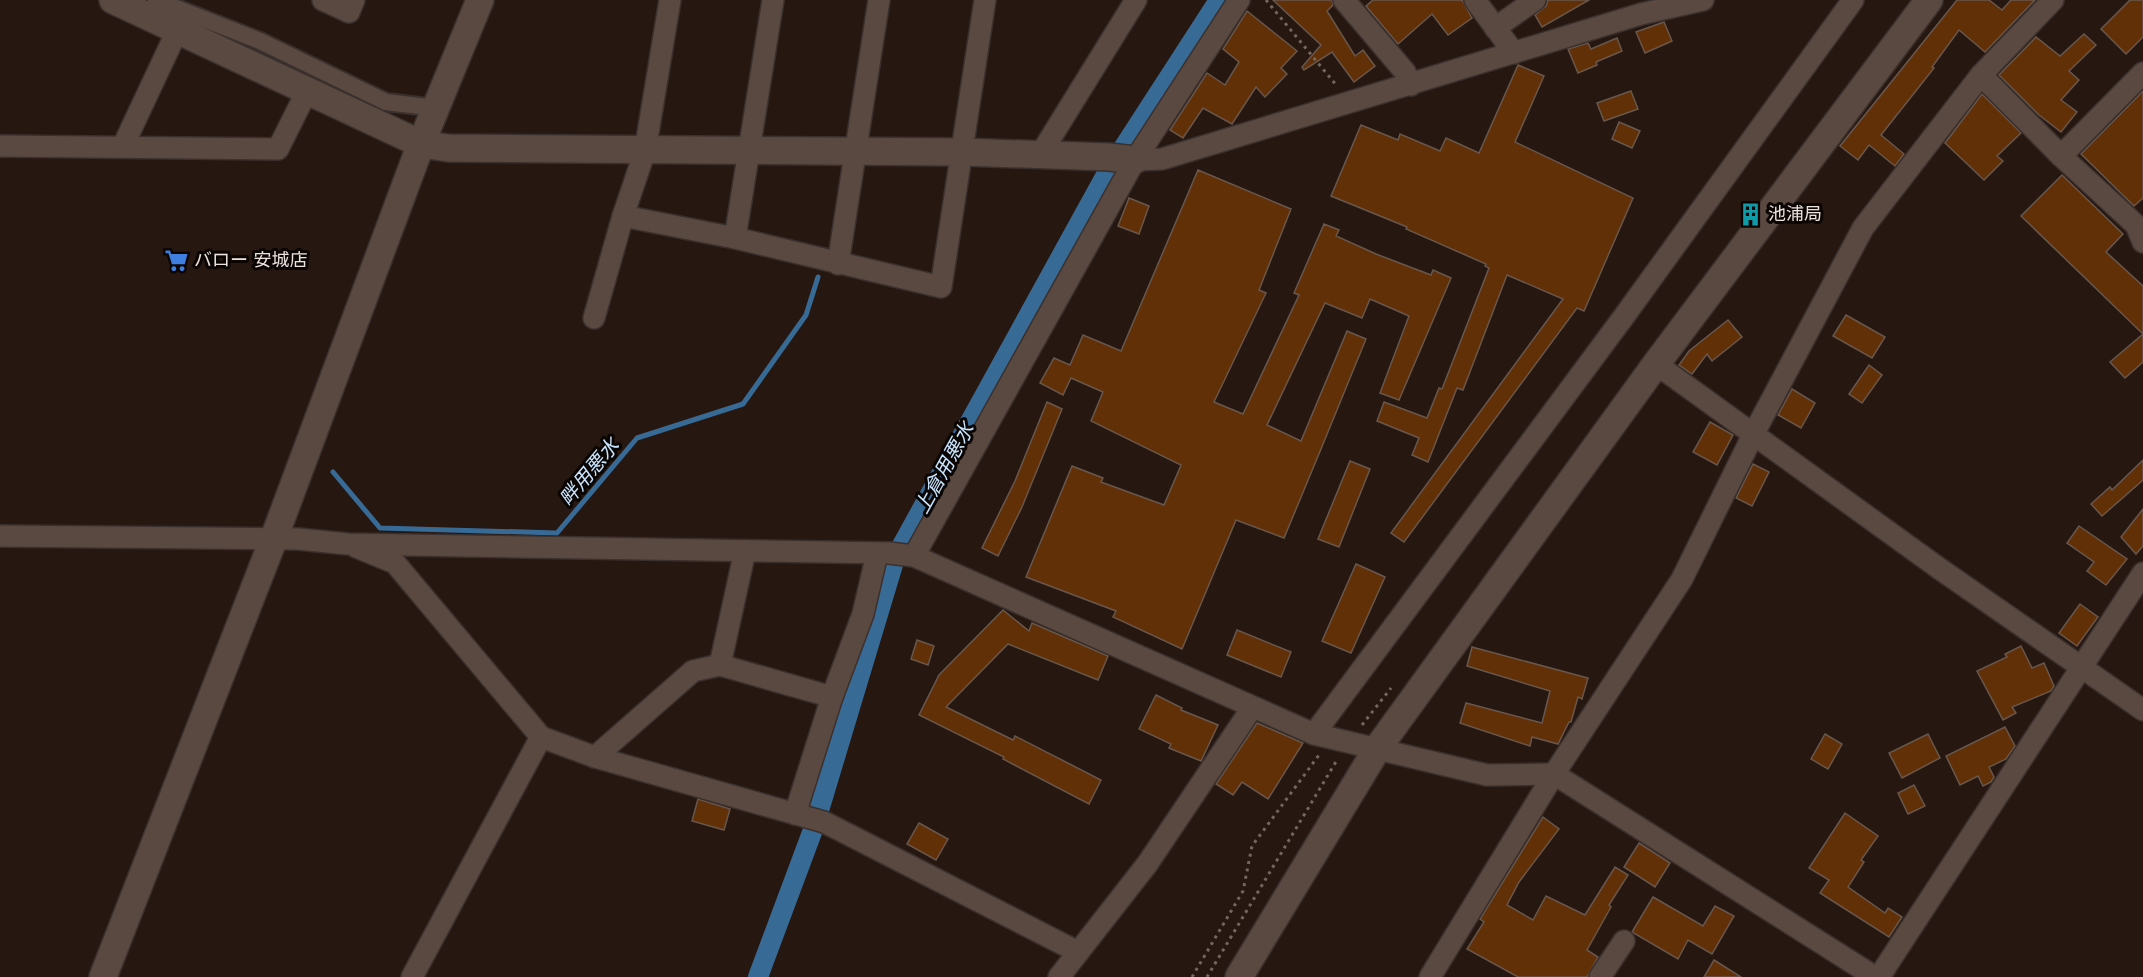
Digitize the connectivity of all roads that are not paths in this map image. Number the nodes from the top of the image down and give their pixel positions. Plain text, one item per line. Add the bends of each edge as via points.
1 (113, 0) edge
2 (156, 0) edge
3 (323, 0) edge
4 (354, 0) edge
5 (480, 0) edge
6 (670, 0) edge
7 (773, 0) edge
8 (879, 0) edge
9 (985, 0) edge
10 (1136, 0) edge
11 (1239, 0) edge
12 (1344, 0) edge
13 (1475, 0) edge
14 (1535, 0) edge
15 (1703, 0) edge
16 (1853, 0) edge
17 (1929, 0) edge
18 (2053, 0) edge
19 (1635, 7) edge
20 (1495, 28) junction
21 (178, 29) junction
22 (1514, 53) junction
23 (2143, 73) edge
24 (1981, 75) junction
25 (1411, 86) junction
26 (307, 91) junction
27 (436, 108) junction
28 (421, 144) junction
29 (0, 146) edge
30 (123, 146) junction
31 (750, 149) junction
32 (645, 151) junction
33 (962, 152) junction
34 (857, 153) junction
35 (1040, 154) junction
36 (2061, 156) junction
37 (1122, 159) junction
38 (623, 216) junction
39 (2141, 228) edge
40 (735, 238) junction
41 (838, 264) junction
42 (594, 318) dead end
43 (1656, 364) junction
44 (1754, 433) junction
45 (0, 536) edge
46 (274, 538) junction
47 (348, 544) junction
48 (745, 551) junction
49 (883, 554) junction
50 (914, 556) junction
51 (2143, 573) edge
52 (720, 665) junction
53 (2083, 667) junction
54 (832, 697) junction
55 (1252, 708) junction
56 (2143, 710) edge
57 (1314, 734) junction
58 (541, 737) junction
59 (1377, 749) junction
60 (595, 757) junction
61 (1554, 774) junction
62 (808, 818) junction
63 (1624, 941) dead end
64 (1078, 952) junction
65 (103, 977) edge
66 (412, 977) edge
67 (1059, 977) edge
68 (1239, 977) edge
69 (1430, 977) edge
70 (1600, 977) edge
71 (1877, 977) edge

1 - 21 street
2 - 27 street via 260,41 386,102
3 - 4 street via 349,12
5 - 27 street
6 - 32 street
7 - 31 street
8 - 34 street
9 - 33 street
10 - 35 street
11 - 37 street
12 - 25 street via 1405,72
13 - 20 street
14 - 20 street
15 - 19 street
16 - 57 street
17 - 43 street
18 - 24 street
19 - 22 street
20 - 22 street
21 - 26 street
21 - 30 street
22 - 25 street
23 - 36 street
24 - 36 street
24 - 44 street via 1863,228
25 - 37 street via 1162,159
26 - 28 street
26 - 30 street via 278,149
27 - 28 street
28 - 32 street via 448,148
28 - 46 street
29 - 30 street
31 - 32 street
31 - 34 street
31 - 40 street
32 - 38 street
33 - 34 street
33 - 35 street
33 - 41 street via 941,286
34 - 41 street
35 - 37 street
36 - 39 street
37 - 50 street
38 - 40 street
38 - 42 street
40 - 41 street
43 - 44 street
43 - 59 street
44 - 53 street via 1940,569
44 - 61 street via 1682,579
45 - 46 street
46 - 47 street
46 - 65 street
47 - 48 street
47 - 58 street via 395,562
48 - 49 street
48 - 52 street
49 - 50 street
49 - 54 street
50 - 55 street
51 - 53 street
52 - 54 street
52 - 60 street via 693,671
53 - 56 street
53 - 71 street
54 - 62 street
55 - 57 street
55 - 64 street via 1148,863
57 - 59 street
58 - 60 street
58 - 66 street
59 - 61 street via 1486,775
59 - 68 street
60 - 62 street
61 - 69 street
61 - 71 street
62 - 64 street
63 - 70 street
64 - 67 street

